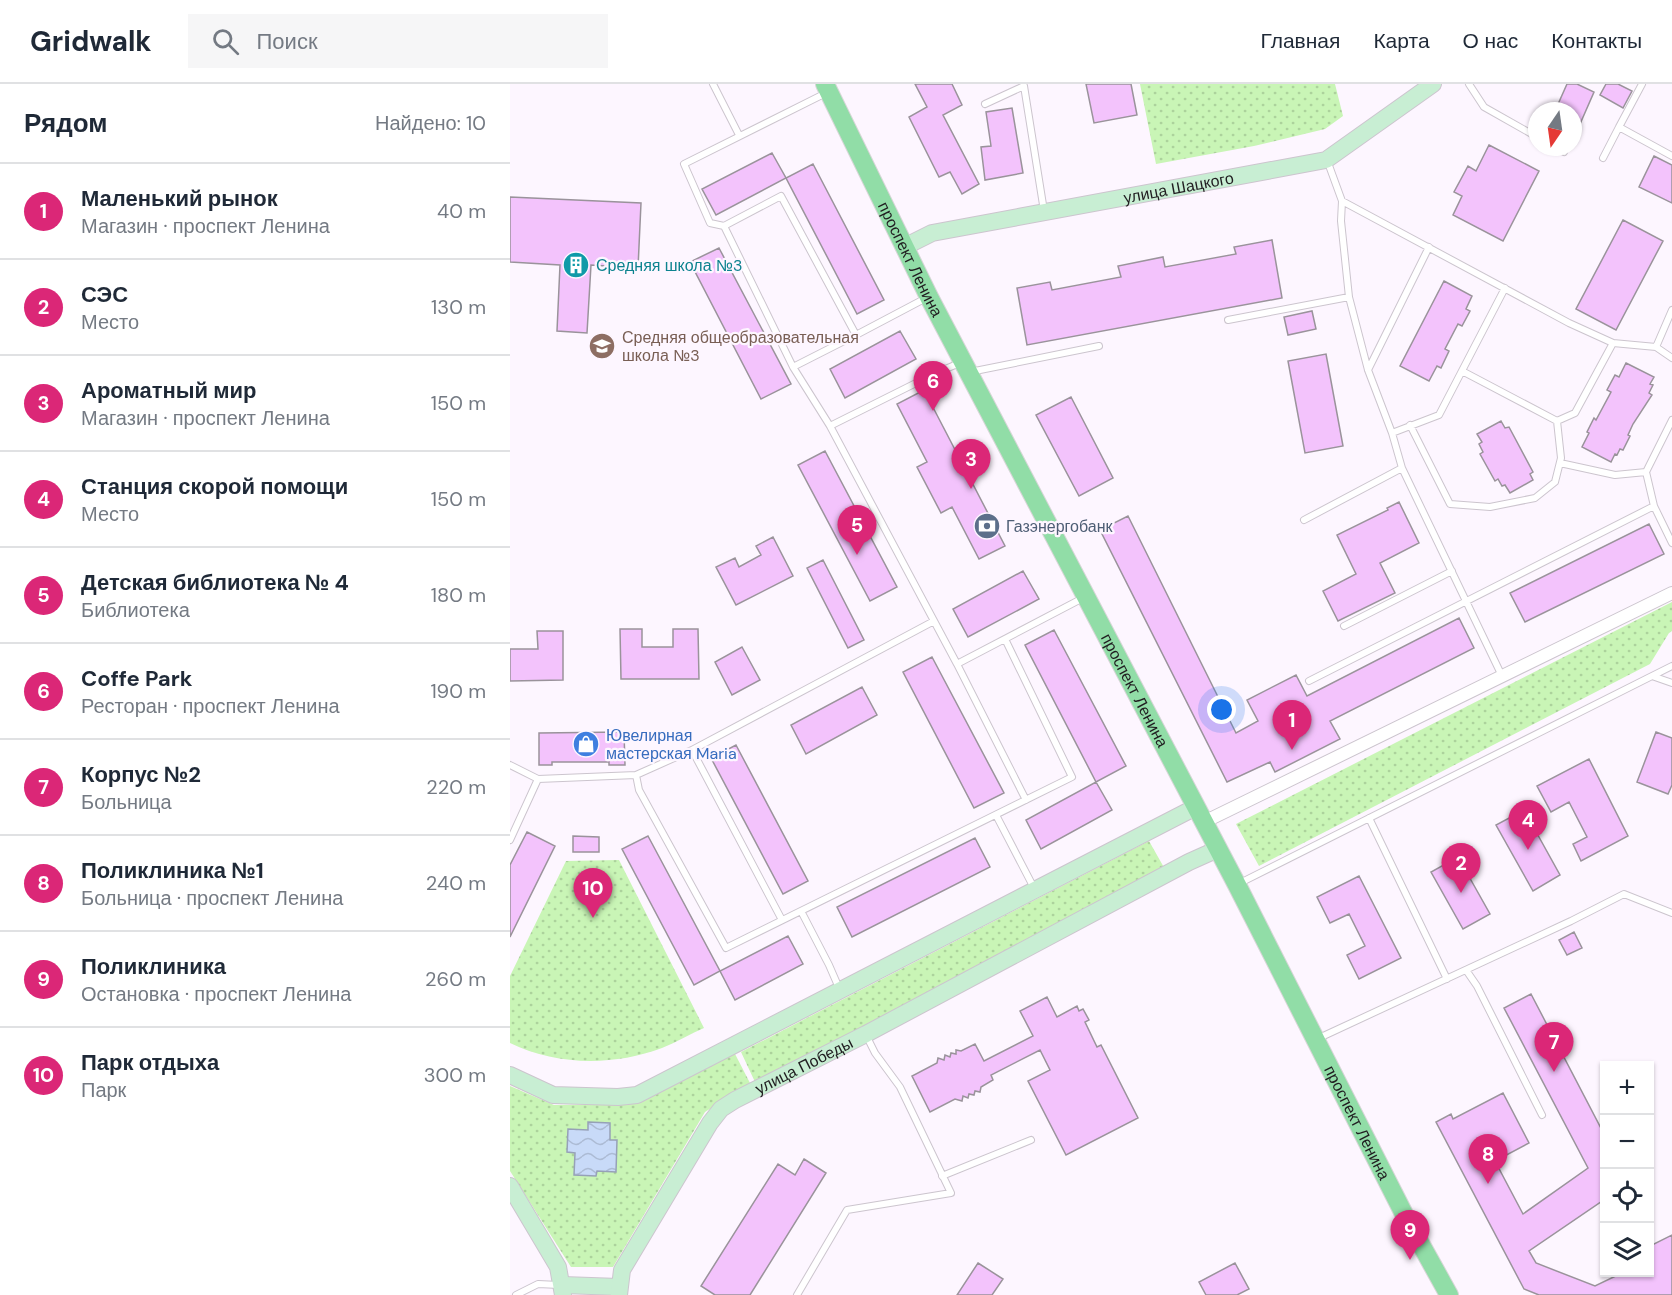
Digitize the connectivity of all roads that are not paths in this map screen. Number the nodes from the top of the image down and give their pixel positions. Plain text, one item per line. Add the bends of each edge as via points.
1 (712, 84) edge
2 (1433, 84) edge
3 (1469, 84) edge
4 (1642, 84) edge
5 (827, 88) edge
6 (985, 104) dead end
7 (1619, 127) junction
8 (1528, 132) edge
9 (739, 135) junction
10 (1672, 156) edge
11 (1603, 158) dead end
12 (1326, 160) junction
13 (1342, 201) junction
14 (1044, 211) junction
15 (724, 226) junction
16 (1429, 247) junction
17 (904, 248) junction
18 (1505, 288) junction
19 (929, 297) junction
20 (1349, 297) junction
21 (1672, 310) edge
22 (1228, 320) dead end
23 (856, 335) junction
24 (1613, 343) junction
25 (1099, 346) dead end
26 (1656, 347) junction
27 (1672, 358) edge
28 (966, 366) junction
29 (793, 367) junction
30 (1368, 370) junction
31 (1462, 371) junction
32 (1672, 420) edge
33 (1557, 421) junction
34 (1410, 425) junction
35 (830, 426) junction
36 (1392, 433) junction
37 (1560, 463) junction
38 (1402, 468) junction
39 (1646, 472) junction
40 (1654, 506) junction
41 (1304, 520) dead end
42 (1672, 543) edge
43 (1452, 571) junction
44 (1672, 593) edge
45 (1087, 597) junction
46 (1466, 601) junction
47 (934, 621) junction
48 (1344, 626) dead end
49 (1005, 639) junction
50 (957, 664) junction
51 (1672, 666) edge
52 (1502, 676) junction
53 (1652, 676) junction
54 (1309, 681) dead end
55 (1672, 683) edge
56 (692, 750) junction
57 (510, 765) edge
58 (636, 775) junction
59 (538, 779) junction
60 (1026, 800) junction
61 (1200, 814) junction
62 (996, 815) junction
63 (1369, 818) junction
64 (510, 840) edge
65 (1218, 849) junction
66 (1237, 885) junction
67 (1036, 891) junction
68 (801, 911) junction
69 (1672, 913) edge
70 (782, 920) junction
71 (1466, 970) junction
72 (1447, 979) junction
73 (840, 991) junction
74 (866, 1034) junction
75 (1317, 1039) junction
76 (510, 1075) edge
77 (1542, 1115) dead end
78 (1031, 1140) dead end
79 (942, 1176) junction
80 (510, 1186) edge
81 (563, 1290) edge
82 (622, 1292) edge
83 (516, 1295) edge
84 (797, 1295) edge
85 (1449, 1295) edge

1 - 9 lane
2 - 12 street, улица Шацкого
3 - 8 lane via 1484,107
4 - 7 lane
5 - 9 lane
5 - 17 main road, проспект Ленина
6 - 14 lane via 1024,86
7 - 10 lane
7 - 11 lane
9 - 15 lane via 684,164 710,223
12 - 13 lane
12 - 14 street, улица Шацкого
13 - 16 lane
13 - 20 lane
14 - 17 street, улица Шацкого via 932,233
15 - 23 lane via 781,196
15 - 29 lane
16 - 18 lane
16 - 30 lane
17 - 19 main road, проспект Ленина
18 - 24 lane
18 - 31 lane
19 - 23 lane
19 - 28 main road, проспект Ленина
20 - 22 lane
20 - 30 lane
21 - 26 lane
23 - 29 lane
24 - 26 lane
24 - 33 lane via 1575,413
25 - 28 lane
26 - 27 lane
28 - 35 lane via 936,373
28 - 45 main road, проспект Ленина
29 - 35 lane
30 - 36 lane
31 - 33 lane
31 - 34 lane via 1439,415
32 - 39 lane
33 - 37 lane
34 - 36 lane
34 - 37 lane via 1450,504 1490,507 1535,498 1555,482
35 - 47 lane
36 - 38 lane
37 - 39 lane via 1615,476
38 - 41 lane
38 - 43 lane
39 - 40 lane
40 - 42 lane
40 - 46 lane
43 - 46 lane
43 - 48 lane
44 - 52 street
45 - 49 lane
45 - 61 main road, проспект Ленина
46 - 52 lane
46 - 54 lane
47 - 50 lane
47 - 56 lane
49 - 50 lane
49 - 60 lane via 1072,777
50 - 60 lane
51 - 53 lane
52 - 61 street
53 - 55 lane
53 - 63 lane
56 - 58 lane
56 - 70 lane
57 - 59 lane
58 - 59 lane
58 - 70 lane via 639,790 726,948
59 - 64 lane
60 - 62 lane
61 - 65 main road, проспект Ленина
61 - 67 street
62 - 67 lane
62 - 68 lane
63 - 66 lane
63 - 72 lane
65 - 66 main road, проспект Ленина
65 - 74 street, улица Победы
66 - 75 main road, проспект Ленина
67 - 73 street
68 - 70 lane
68 - 73 lane
69 - 71 lane via 1624,894
71 - 72 lane
71 - 77 lane
72 - 75 lane
73 - 76 street via 637,1095 553,1095
74 - 79 lane via 900,1087
74 - 82 street, улица Победы via 721,1109 622,1270
75 - 85 main road, проспект Ленина
78 - 79 lane
79 - 84 lane via 951,1193 847,1210
80 - 81 street via 558,1267
81 - 82 street, улица Победы
81 - 83 lane via 538,1284

